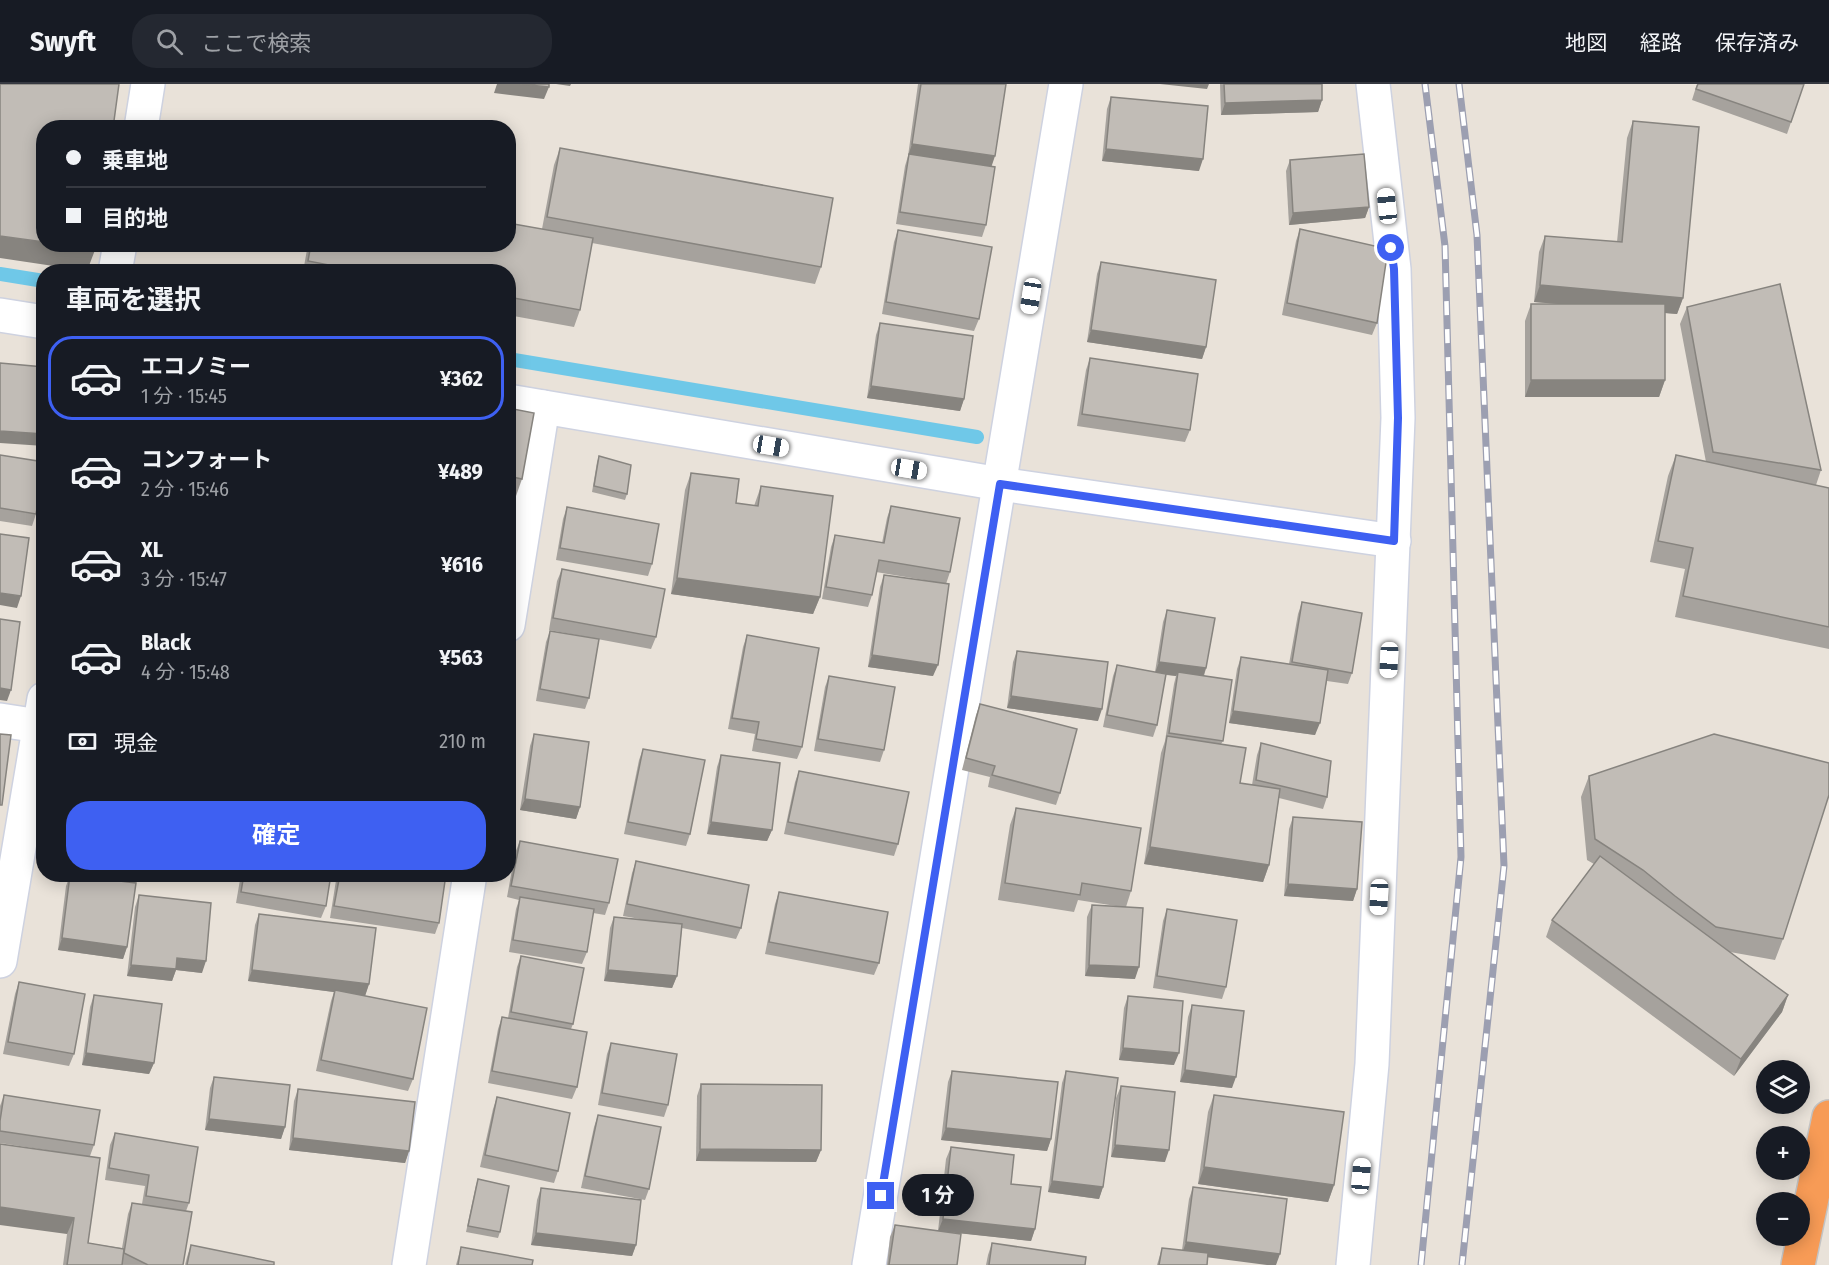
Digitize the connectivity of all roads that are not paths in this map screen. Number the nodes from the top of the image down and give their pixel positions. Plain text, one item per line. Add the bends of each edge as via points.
1 (148, 84) edge
2 (1066, 84) edge
3 (1373, 84) edge
4 (142, 120) edge
5 (0, 315) edge
6 (36, 321) edge
7 (516, 402) edge
8 (543, 407) junction
9 (1000, 484) junction
10 (1394, 541) junction
11 (516, 575) edge
12 (36, 714) edge
13 (0, 720) edge
14 (36, 743) edge
15 (469, 882) edge
16 (0, 961) edge
17 (1829, 1117) edge
18 (409, 1265) edge
19 (869, 1265) edge
20 (1353, 1265) edge
21 (1798, 1265) edge

1 - 4 street
2 - 9 street
3 - 10 street via 1394,269 1398,418
5 - 6 street
7 - 8 street
8 - 9 street
8 - 11 street
9 - 10 street
9 - 19 street
10 - 20 street via 1372,1064
12 - 13 street
14 - 16 street
15 - 18 street
17 - 21 highway

